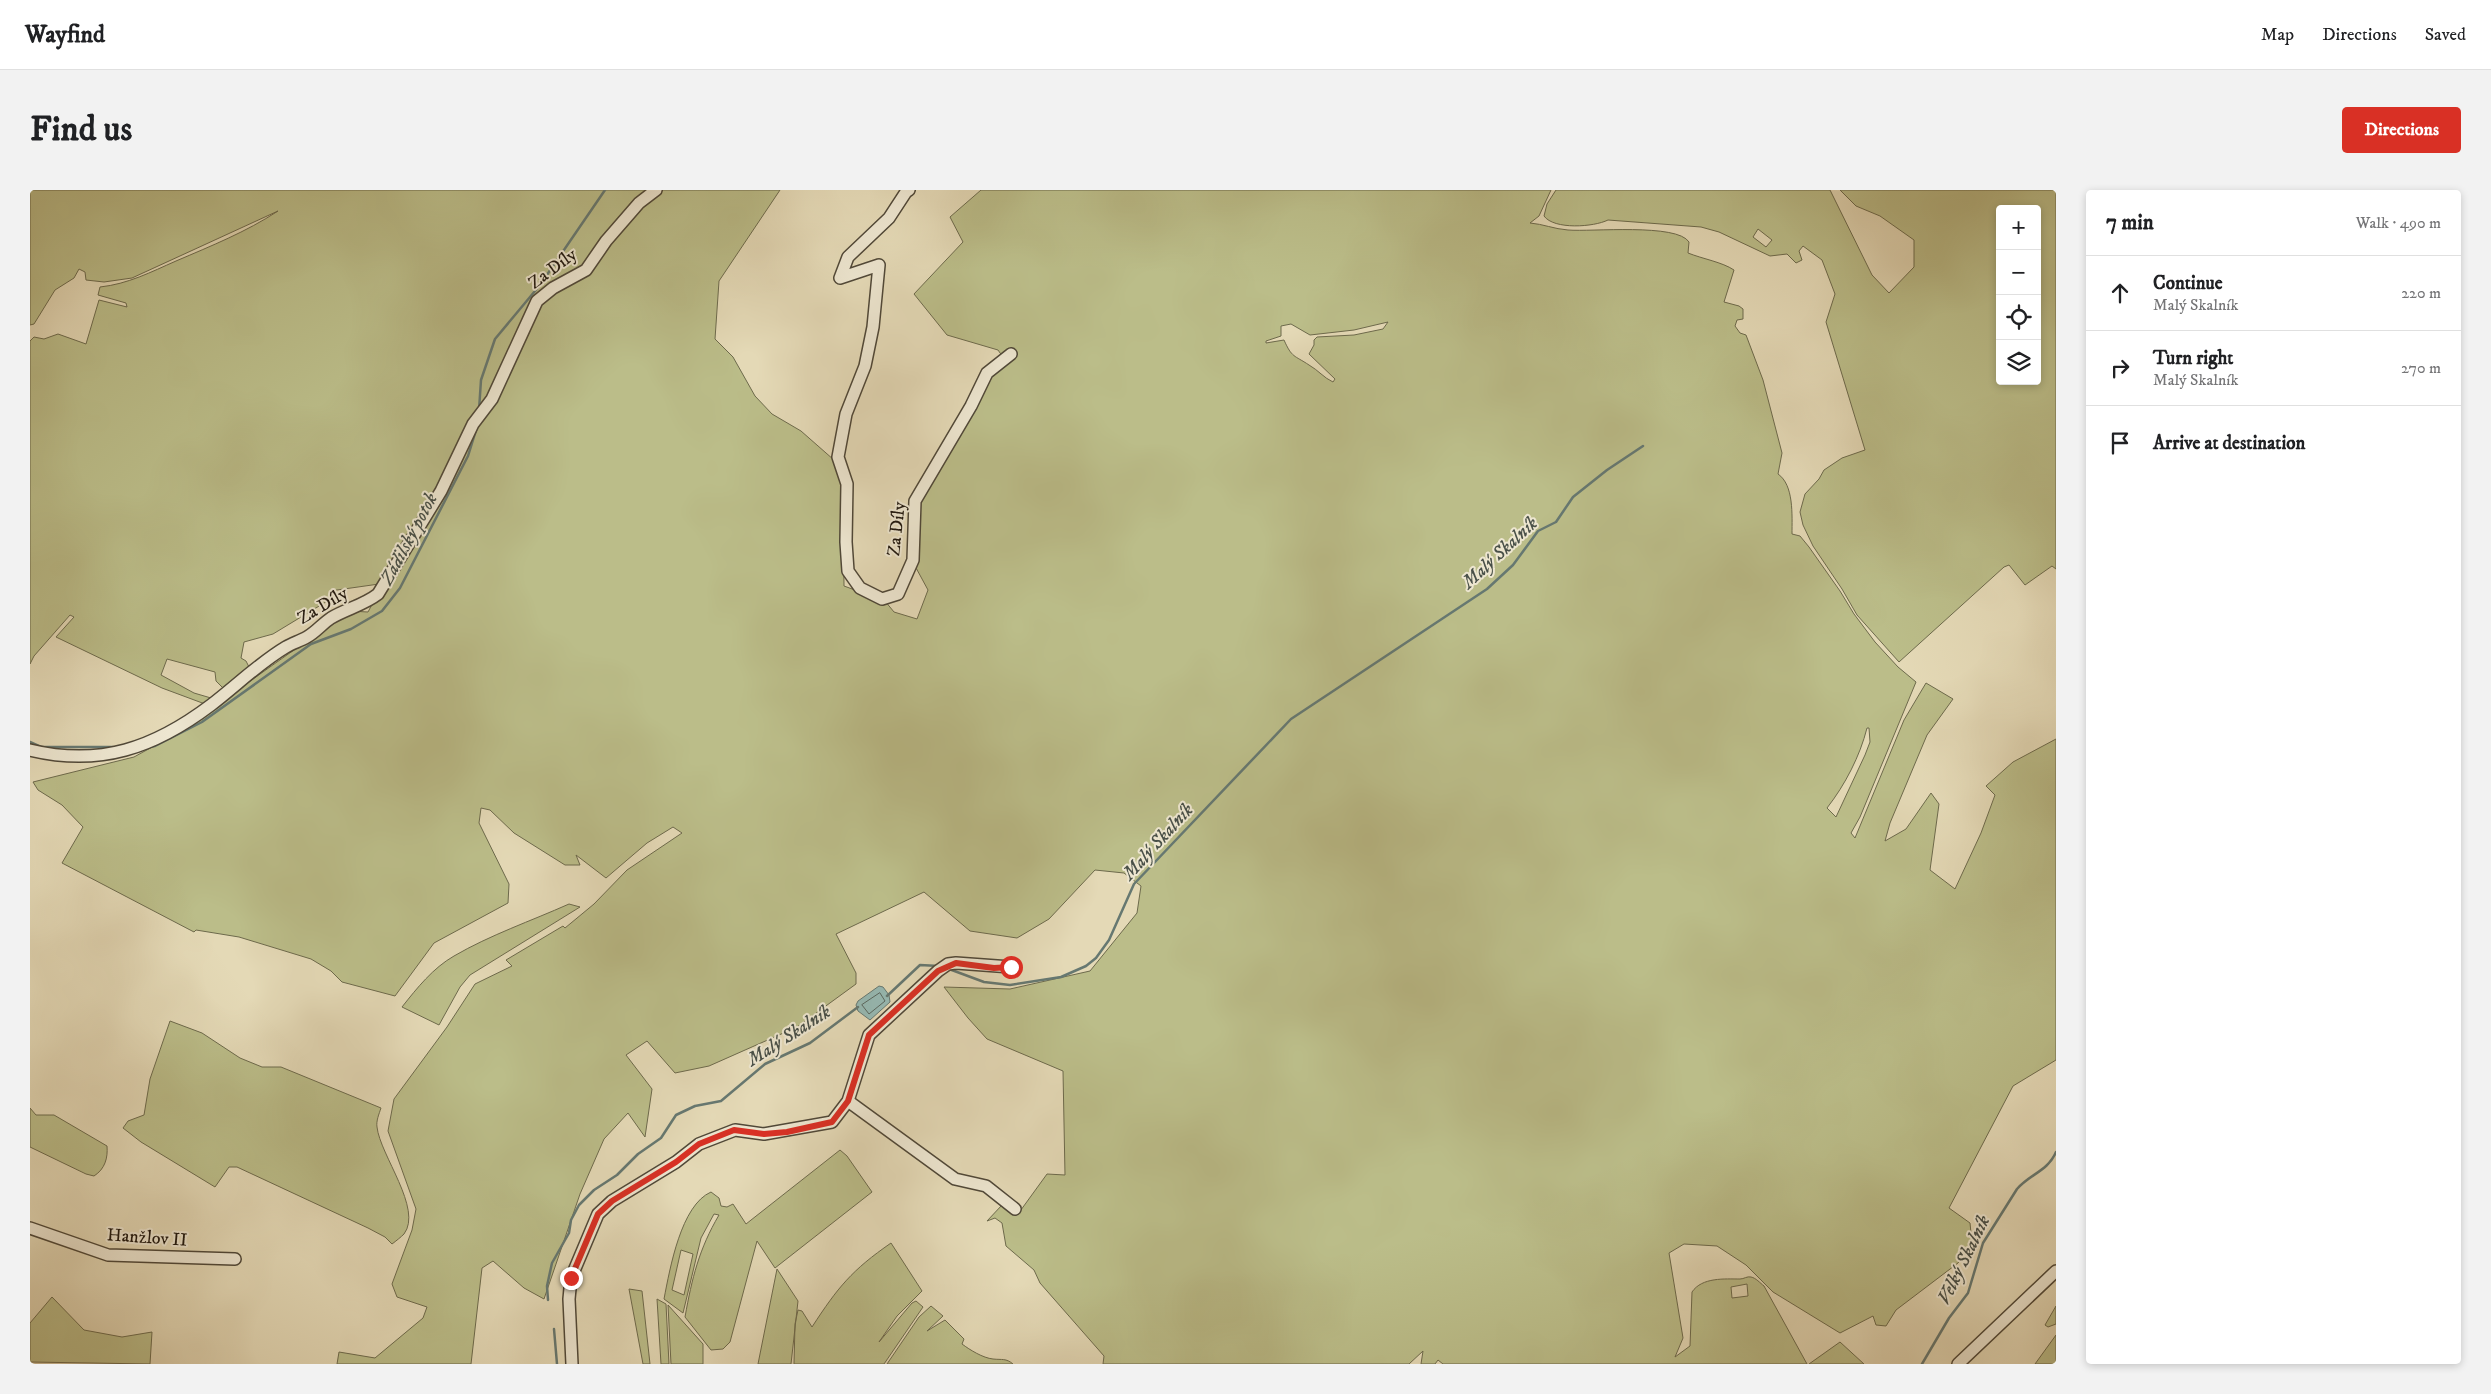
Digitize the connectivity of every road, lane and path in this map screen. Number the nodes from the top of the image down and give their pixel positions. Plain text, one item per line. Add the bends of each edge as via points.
1 (656, 190) edge
2 (909, 190) edge
3 (1011, 354) dead end
4 (30, 750) edge
5 (1011, 967) dead end
6 (848, 1101) junction
7 (1015, 1209) dead end
8 (30, 1228) edge
9 (235, 1259) dead end
10 (2056, 1270) edge
11 (572, 1364) edge
12 (1958, 1364) edge

1 - 4 street, Za Díly via 639,203 586,270 537,301 492,399 474,424 441,491 378,594 286,647 188,720 145,743 119,753 74,758
2 - 3 street, Za Díly via 889,218 848,257 840,278 878,265 865,366 846,414 838,457 846,484 848,571 860,588 882,599 898,594 913,560 915,501 987,373
5 - 6 street via 956,963 938,971 869,1035
6 - 7 street via 955,1179 986,1186
6 - 11 street via 832,1122 822,1126 764,1134 734,1130 699,1144 612,1201 598,1214 571,1278
8 - 9 street, Hanžlov II via 108,1255
10 - 12 street

